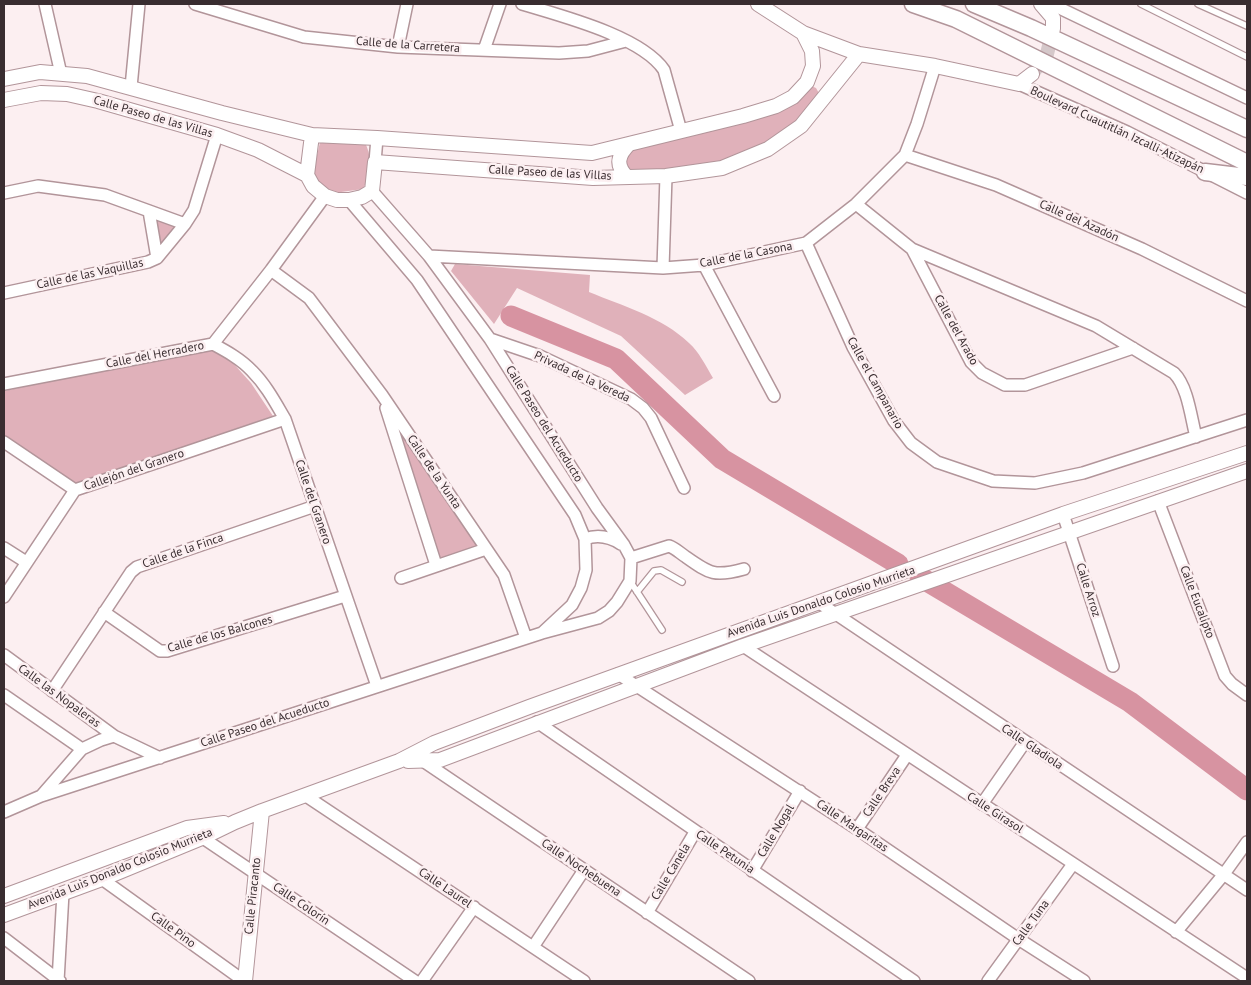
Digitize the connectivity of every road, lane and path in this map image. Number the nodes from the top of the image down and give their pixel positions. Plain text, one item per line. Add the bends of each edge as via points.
1 (46, 4) edge
2 (140, 4) edge
3 (195, 4) edge
4 (407, 4) edge
5 (500, 4) edge
6 (522, 4) edge
7 (758, 4) edge
8 (913, 4) edge
9 (974, 4) edge
10 (1041, 4) edge
11 (1051, 4) edge
12 (1141, 4) edge
13 (1198, 4) edge
14 (1247, 26) edge
15 (1053, 29) tunnel mouth
16 (803, 33) junction
17 (626, 40) junction
18 (398, 47) junction
19 (484, 50) junction
20 (859, 54) junction
21 (1247, 57) edge
22 (935, 66) junction
23 (61, 74) junction
24 (1032, 74) tunnel mouth
25 (4, 79) edge
26 (807, 82) junction
27 (1019, 84) junction
28 (131, 87) junction
29 (826, 96) junction
30 (1247, 98) edge
31 (4, 100) edge
32 (1247, 130) edge
33 (681, 131) junction
34 (217, 135) junction
35 (312, 135) junction
36 (377, 138) junction
37 (628, 144) junction
38 (905, 155) junction
39 (376, 162) junction
40 (1247, 163) edge
41 (1205, 172) junction
42 (307, 176) junction
43 (666, 176) junction
44 (627, 177) junction
45 (1247, 177) edge
46 (372, 192) junction
47 (4, 193) edge
48 (1247, 193) edge
49 (325, 196) junction
50 (349, 200) junction
51 (856, 204) junction
52 (148, 211) junction
53 (185, 224) junction
54 (806, 243) junction
55 (912, 250) junction
56 (429, 256) junction
57 (157, 258) junction
58 (704, 265) junction
59 (663, 268) junction
60 (271, 270) junction
61 (4, 293) edge
62 (1247, 301) edge
63 (490, 339) junction
64 (213, 344) junction
65 (1133, 348) junction
66 (4, 384) edge
67 (382, 395) junction
68 (774, 396) dead end
69 (286, 419) junction
70 (1247, 420) edge
71 (1196, 437) junction
72 (4, 442) edge
73 (1247, 453) edge
74 (1247, 471) edge
75 (684, 488) dead end
76 (75, 490) junction
77 (1158, 501) junction
78 (315, 506) junction
79 (1063, 514) junction
80 (1069, 532) junction
81 (585, 539) junction
82 (624, 545) junction
83 (4, 548) edge
84 (486, 548) junction
85 (630, 558) junction
86 (26, 562) junction
87 (436, 565) junction
88 (744, 569) dead end
89 (401, 578) dead end
90 (889, 578) junction
91 (630, 581) junction
92 (682, 582) dead end
93 (637, 592) junction
94 (898, 593) junction
95 (345, 596) junction
96 (4, 597) edge
97 (818, 602) junction
98 (104, 612) junction
99 (835, 613) junction
100 (662, 630) dead end
101 (542, 633) junction
102 (526, 638) junction
103 (743, 646) junction
104 (4, 655) edge
105 (1114, 666) dead end
106 (618, 674) junction
107 (377, 686) junction
108 (635, 686) junction
109 (52, 691) junction
110 (1247, 694) edge
111 (4, 695) edge
112 (537, 722) junction
113 (114, 736) junction
114 (1025, 742) junction
115 (82, 748) junction
116 (908, 755) junction
117 (418, 757) junction
118 (160, 758) junction
119 (800, 791) junction
120 (41, 796) junction
121 (306, 796) junction
122 (982, 804) junction
123 (262, 811) junction
124 (4, 812) edge
125 (235, 822) junction
126 (187, 828) junction
127 (857, 829) junction
128 (695, 832) junction
129 (204, 837) junction
130 (1247, 842) edge
131 (1073, 864) junction
132 (584, 870) junction
133 (752, 871) junction
134 (256, 873) junction
135 (1224, 874) junction
136 (102, 879) junction
137 (1247, 890) edge
138 (63, 893) junction
139 (4, 896) edge
140 (474, 907) junction
141 (647, 913) junction
142 (4, 914) edge
143 (1176, 932) junction
144 (4, 938) edge
145 (1020, 940) junction
146 (533, 947) junction
147 (1244, 978) edge
148 (59, 981) edge
149 (244, 981) edge
150 (415, 981) edge
151 (422, 981) edge
152 (584, 981) edge
153 (749, 981) edge
154 (914, 981) edge
155 (988, 981) edge
156 (1084, 981) edge

1 - 23 street
2 - 28 street
3 - 18 street, Calle de la Carretera via 304,37
4 - 18 street
5 - 19 street
6 - 17 street
7 - 16 street, Boulevard Cuautitlán Izcalli-Atizapán
8 - 40 main road, Boulevard Cuautitlán Izcalli-Atizapán via 956,19
9 - 32 main road
10 - 15 street via 1053,18
11 - 30 street
12 - 21 lane
13 - 14 lane
16 - 20 street, Boulevard Cuautitlán Izcalli-Atizapán
16 - 26 street via 812,51
17 - 19 street, Calle de la Carretera via 588,51
17 - 33 street via 658,62 664,70
18 - 19 street, Calle de la Carretera
20 - 22 street, Boulevard Cuautitlán Izcalli-Atizapán
20 - 29 street, Calle Paseo de las Villas
22 - 27 street, Boulevard Cuautitlán Izcalli-Atizapán
22 - 38 street, Calle de la Casona
23 - 25 street, Calle Paseo de las Villas via 40,72
23 - 28 street, Calle Paseo de las Villas via 87,76
24 - 27 street
26 - 29 street via 818,84
26 - 33 street, Calle Paseo de las Villas via 793,97 776,106
27 - 41 street, Boulevard Cuautitlán Izcalli-Atizapán via 1127,132
28 - 35 street, Calle Paseo de las Villas
29 - 43 street, Calle Paseo de las Villas via 801,126 768,149 722,168
31 - 34 street, Calle Paseo de las Villas via 41,92 68,94
33 - 37 street, Calle Paseo de las Villas
34 - 42 street, Calle Paseo de las Villas via 258,150
34 - 53 street, Calle de las Vaquillas via 194,210
35 - 36 street, Calle Paseo de las Villas
35 - 42 street
36 - 37 street, Calle Paseo de las Villas via 592,152
36 - 39 street
37 - 44 street via 619,158 620,169
38 - 51 street, Calle de la Casona
38 - 62 street, Calle del Azadón via 996,185 1142,249
39 - 44 street, Calle Paseo de las Villas via 593,178
39 - 46 street
41 - 45 main road
41 - 48 street, Boulevard Cuautitlán Izcalli-Atizapán
42 - 49 street, Calle Paseo de las Villas
43 - 44 street, Calle Paseo de las Villas
43 - 59 street
46 - 50 street
46 - 56 street, Calle Paseo del Acueducto
47 - 52 street via 38,186 105,195
49 - 50 street
49 - 60 street, Calle del Herradero
50 - 81 street, Calle Paseo del Acueducto via 417,280 576,515
51 - 54 street, Calle de la Casona
51 - 55 street, Calle del Arado
52 - 53 street
52 - 57 street
53 - 57 street, Calle de las Vaquillas
54 - 58 street, Calle de la Casona
54 - 71 street, Calle el Campanario via 853,346 894,421 911,443 937,462 993,481 1035,483 1083,473
55 - 65 street, Calle del Arado via 1096,326
55 - 65 street, Calle del Arado via 971,362 982,373 1005,385 1025,386
56 - 59 street, Calle de la Casona
56 - 63 street, Calle Paseo del Acueducto
57 - 61 street, Calle de las Vaquillas
58 - 59 street, Calle de la Casona
58 - 68 street
60 - 64 street, Calle del Herradero
60 - 67 street, Calle de la Yunta via 309,298
63 - 75 street, Privada de la Vereda via 540,356 631,398 651,418
63 - 82 street, Calle Paseo del Acueducto
64 - 66 street, Calle del Herradero
64 - 69 street, Calle del Granero via 251,370 270,392
65 - 71 street, Calle del Arado via 1174,372 1180,379
67 - 84 street, Calle de la Yunta
67 - 87 street, Calle de la Yunta
69 - 76 street, Callejón del Granero
69 - 78 street, Calle del Granero
70 - 71 street, Calle el Campanario
72 - 76 street
73 - 79 street, Avenida Luis Donaldo Colosio Murrieta
74 - 77 street, Avenida Luis Donaldo Colosio Murrieta
76 - 86 street, Callejón del Granero
77 - 80 street, Avenida Luis Donaldo Colosio Murrieta
77 - 110 street, Calle Eucalipto via 1225,676
78 - 95 street, Calle del Granero
78 - 98 street, Calle de la Finca via 137,567
79 - 80 street, Calle Arroz
79 - 90 street, Avenida Luis Donaldo Colosio Murrieta
80 - 94 street, Avenida Luis Donaldo Colosio Murrieta
80 - 105 street, Calle Arroz
81 - 82 street via 604,536
81 - 101 street, Calle Paseo del Acueducto via 586,570 581,588 572,605
82 - 85 street, Calle Paseo del Acueducto
83 - 86 street
84 - 87 street
84 - 102 street, Calle de la Yunta via 504,575
85 - 88 street via 668,546 705,570 727,574
85 - 91 street, Calle Paseo del Acueducto
86 - 96 street, Callejón del Granero
87 - 89 street
90 - 94 street
90 - 97 street, Avenida Luis Donaldo Colosio Murrieta
91 - 93 lane
91 - 101 street, Calle Paseo del Acueducto via 617,602 598,618
92 - 93 lane via 658,570
93 - 100 lane
94 - 99 street, Avenida Luis Donaldo Colosio Murrieta
95 - 98 street, Calle de los Balcones via 167,651 160,650
95 - 107 street, Calle del Granero
97 - 99 street, Calle Gladiola
97 - 106 street, Avenida Luis Donaldo Colosio Murrieta
98 - 109 street, Calle de la Finca
99 - 103 street, Avenida Luis Donaldo Colosio Murrieta
99 - 114 street, Calle Gladiola
101 - 102 street, Calle Paseo del Acueducto
102 - 107 street, Calle Paseo del Acueducto
103 - 108 street, Avenida Luis Donaldo Colosio Murrieta
103 - 116 street, Calle Girasol
104 - 109 street, Calle las Nopaleras
106 - 108 street, Calle Margaritas
106 - 117 street, Avenida Luis Donaldo Colosio Murrieta via 434,743
107 - 118 street, Calle Paseo del Acueducto
108 - 112 street, Avenida Luis Donaldo Colosio Murrieta
108 - 119 street, Calle Margaritas
109 - 113 street, Calle las Nopaleras
111 - 115 street
112 - 117 street, Avenida Luis Donaldo Colosio Murrieta via 440,760
112 - 128 street, Calle Petunia
113 - 115 street, Calle Paseo del Acueducto
113 - 118 street
114 - 122 street
114 - 135 street, Calle Gladiola
115 - 120 street, Calle Paseo del Acueducto
116 - 122 street, Calle Girasol
116 - 127 street, Calle Breva
117 - 121 street, Avenida Luis Donaldo Colosio Murrieta
117 - 132 street, Calle Nochebuena
118 - 120 street, Calle Paseo del Acueducto
119 - 127 street, Calle Margaritas
119 - 133 street, Calle Nogal
120 - 124 street, Calle Paseo del Acueducto
121 - 123 street, Avenida Luis Donaldo Colosio Murrieta
121 - 140 street, Calle Laurel
122 - 131 street, Calle Girasol
123 - 125 street, Avenida Luis Donaldo Colosio Murrieta
123 - 134 street, Calle Piracanto
125 - 126 street, Avenida Luis Donaldo Colosio Murrieta
125 - 129 street, Avenida Luis Donaldo Colosio Murrieta
126 - 129 street, Calle Colorín
126 - 139 street, Avenida Luis Donaldo Colosio Murrieta
127 - 145 street, Calle Margaritas
128 - 133 street, Calle Petunia
128 - 141 street, Calle Canela
129 - 134 street, Calle Colorín
129 - 136 street, Avenida Luis Donaldo Colosio Murrieta
130 - 135 street
131 - 143 street, Calle Girasol
131 - 145 street, Calle Tuna
132 - 141 street, Calle Nochebuena
132 - 146 street
133 - 154 street, Calle Petunia
134 - 149 street, Calle Piracanto
134 - 150 street, Calle Colorín
135 - 137 street, Calle Gladiola
135 - 143 street
136 - 138 street, Avenida Luis Donaldo Colosio Murrieta
136 - 149 street, Calle Pino
138 - 142 street, Avenida Luis Donaldo Colosio Murrieta
138 - 148 street
140 - 146 street, Calle Laurel
140 - 151 street
141 - 153 street, Calle Nochebuena
143 - 147 street, Calle Girasol
144 - 148 street
145 - 155 street, Calle Tuna
145 - 156 street, Calle Margaritas
146 - 152 street, Calle Laurel

